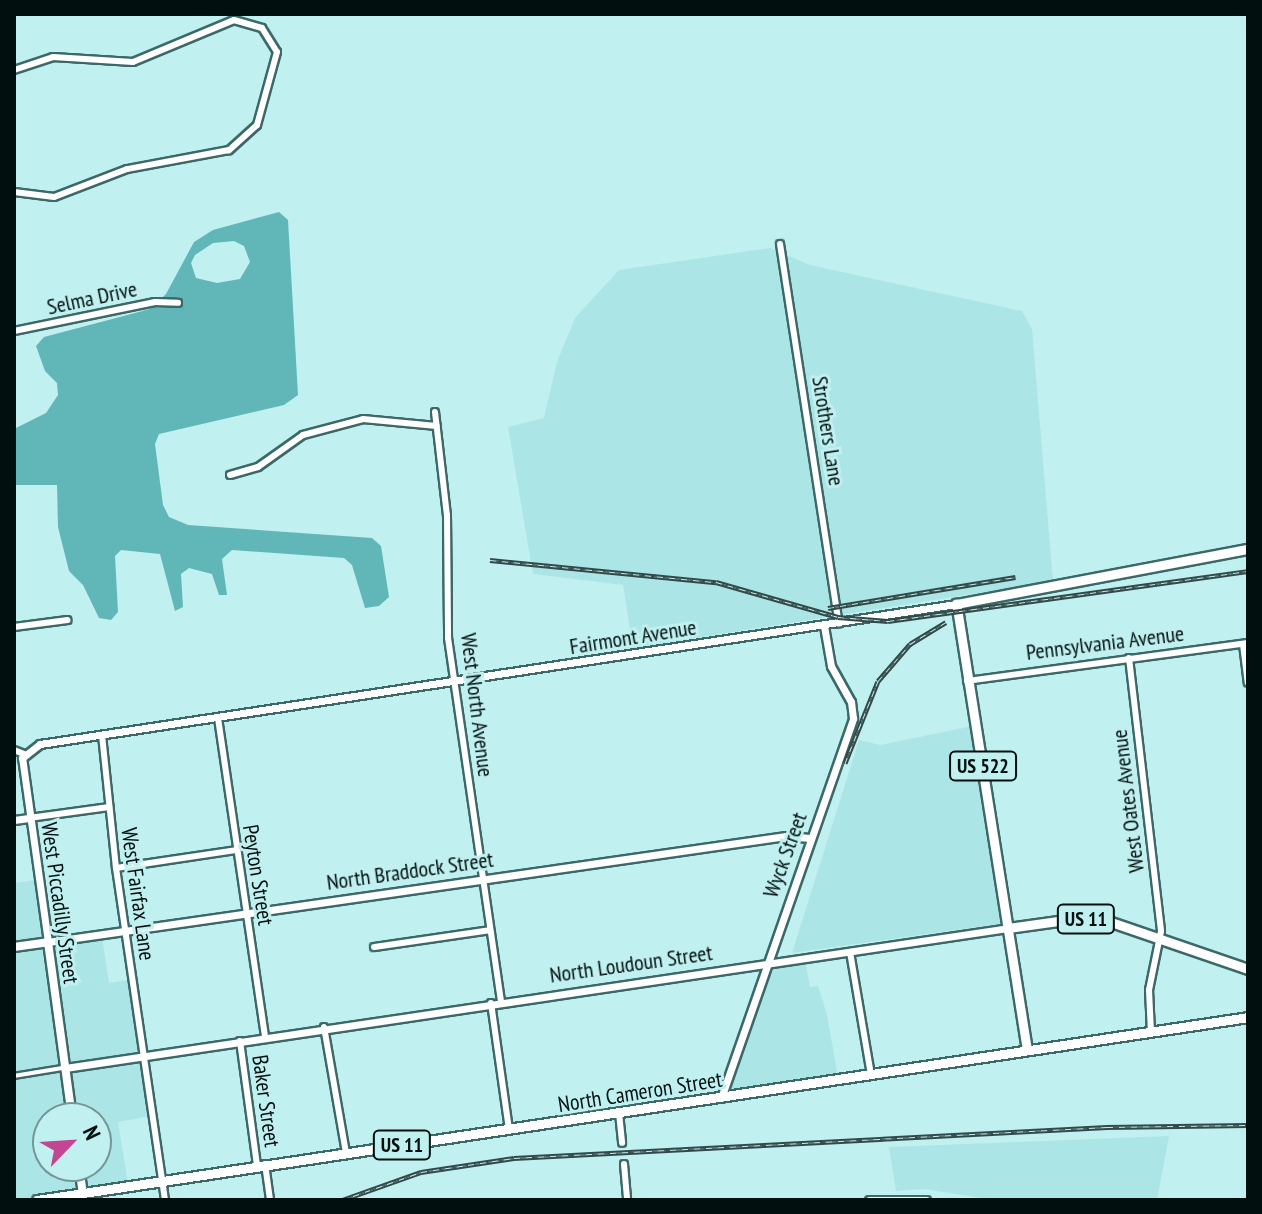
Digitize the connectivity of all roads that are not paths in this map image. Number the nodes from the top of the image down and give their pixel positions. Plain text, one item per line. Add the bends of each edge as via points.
1 (14, 70) edge
2 (14, 192) edge
3 (780, 244) dead end
4 (178, 303) dead end
5 (14, 331) edge
6 (435, 412) dead end
7 (437, 426) junction
8 (230, 475) dead end
9 (1248, 549) edge
10 (956, 604) junction
11 (68, 620) dead end
12 (839, 623) junction
13 (824, 626) junction
14 (14, 627) edge
15 (1246, 644) edge
16 (1129, 658) junction
17 (967, 681) junction
18 (454, 682) junction
19 (1248, 683) edge
20 (218, 718) junction
21 (102, 735) junction
22 (14, 750) edge
23 (24, 754) junction
24 (109, 807) junction
25 (29, 818) junction
26 (14, 820) edge
27 (810, 838) junction
28 (236, 850) junction
29 (116, 868) junction
30 (482, 878) junction
31 (246, 913) junction
32 (1008, 928) junction
33 (490, 930) junction
34 (125, 931) junction
35 (1161, 939) junction
36 (48, 942) junction
37 (14, 947) edge
38 (374, 947) dead end
39 (850, 952) junction
40 (771, 962) junction
41 (1248, 969) edge
42 (501, 1001) junction
43 (491, 1003) junction
44 (1248, 1017) edge
45 (324, 1027) junction
46 (1151, 1032) junction
47 (265, 1037) junction
48 (240, 1041) junction
49 (1027, 1050) junction
50 (143, 1057) junction
51 (65, 1068) junction
52 (871, 1075) junction
53 (14, 1076) edge
54 (721, 1098) junction
55 (70, 1102) edge
56 (619, 1113) junction
57 (509, 1130) junction
58 (622, 1143) dead end
59 (346, 1153) junction
60 (261, 1164) junction
61 (624, 1164) dead end
62 (162, 1181) junction
63 (83, 1196) edge
64 (900, 1199) edge
65 (37, 1200) edge
66 (165, 1200) edge
67 (270, 1200) edge
68 (627, 1200) edge
69 (869, 1200) edge
70 (926, 1200) edge

1 - 2 street via 53,57 133,62 234,20 262,28 277,52 257,125 229,150 112,173 54,197
3 - 12 street, Strothers Lane
4 - 5 street, Selma Drive via 155,302
6 - 7 street, West North Avenue
7 - 8 street via 363,419 303,435 258,467
7 - 18 street, West North Avenue via 447,515
9 - 10 main road, Fairmont Avenue
10 - 12 street, Fairmont Avenue
10 - 17 main road, US 522
11 - 14 street
12 - 13 street, Fairmont Avenue
13 - 18 street, Fairmont Avenue
13 - 27 street, Wyck Street via 831,666 854,713
15 - 16 street, Pennsylvania Avenue
15 - 19 street
16 - 17 street, Pennsylvania Avenue
16 - 35 street, West Oates Avenue
17 - 32 main road, US 522
18 - 20 street, Fairmont Avenue
18 - 30 street, West North Avenue
20 - 21 street, Fairmont Avenue
20 - 28 street, Peyton Street
21 - 23 street, Fairmont Avenue via 40,744
21 - 24 street, West Fairfax Lane
22 - 23 street
23 - 25 street, West Piccadilly Street
24 - 25 street
24 - 29 street, West Fairfax Lane
25 - 26 street
25 - 36 street, West Piccadilly Street
27 - 30 street, North Braddock Street via 786,836
27 - 40 street, Wyck Street
28 - 29 street
28 - 31 street, Peyton Street
29 - 34 street, West Fairfax Lane
30 - 31 street, North Braddock Street
30 - 33 street, West North Avenue
31 - 34 street, North Braddock Street
31 - 47 street, Peyton Street
32 - 35 main road, North Loudoun Street / US 11 via 1097,920
32 - 39 street, North Loudoun Street
32 - 49 main road
33 - 38 street
33 - 42 street, West North Avenue
34 - 36 street, North Braddock Street
34 - 50 street, West Fairfax Lane
35 - 41 main road, North Loudoun Street / US 11
35 - 46 street, West Oates Avenue via 1149,990
36 - 37 main road, North Braddock Street
36 - 51 main road, West Piccadilly Street
39 - 40 street, North Loudoun Street
39 - 52 street
40 - 42 street, North Loudoun Street
40 - 54 street, Wyck Street
42 - 43 street, North Loudoun Street
43 - 45 street, North Loudoun Street
43 - 57 street
44 - 46 main road, North Cameron Street / US 11
45 - 47 street, North Loudoun Street
45 - 59 street
46 - 49 main road, North Cameron Street / US 11
47 - 48 street, North Loudoun Street
48 - 50 street, North Loudoun Street
48 - 60 street, Baker Street
49 - 52 main road, North Cameron Street / US 11
50 - 51 street, North Loudoun Street
50 - 62 street, West Fairfax Lane
51 - 53 street, North Loudoun Street
51 - 55 main road, West Piccadilly Street
52 - 54 main road, North Cameron Street / US 11
54 - 56 main road, North Cameron Street / US 11
56 - 57 main road, North Cameron Street / US 11
56 - 58 street
57 - 59 main road, North Cameron Street / US 11
59 - 60 main road, North Cameron Street / US 11
60 - 62 main road, North Cameron Street / US 11
60 - 67 street, Baker Street
61 - 68 street
62 - 63 main road, North Cameron Street / US 11
62 - 66 street, West Fairfax Lane
63 - 65 main road, North Cameron Street / US 11
64 - 69 street
64 - 70 street

